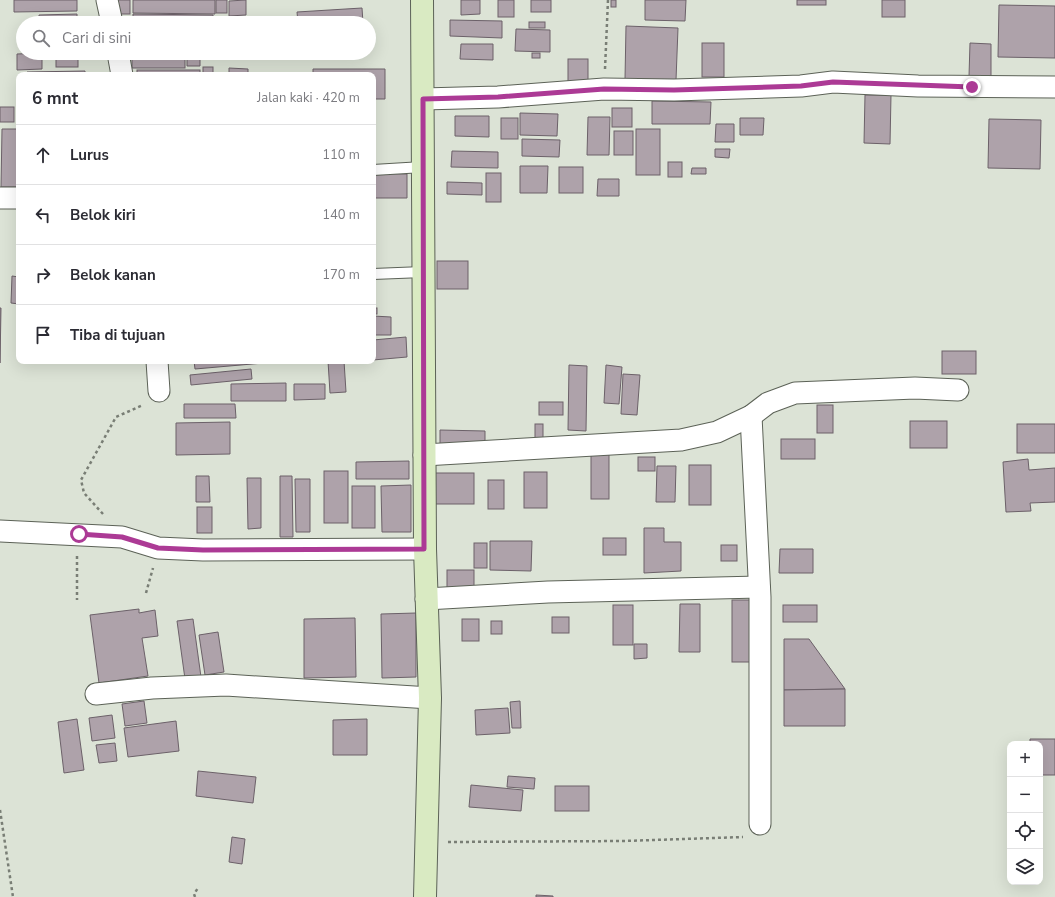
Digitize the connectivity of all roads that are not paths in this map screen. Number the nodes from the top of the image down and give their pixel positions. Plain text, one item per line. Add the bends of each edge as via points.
1 (107, 0) edge
2 (422, 0) edge
3 (110, 16) edge
4 (119, 60) edge
5 (121, 72) edge
6 (1055, 87) edge
7 (423, 99) junction
8 (423, 167) junction
9 (376, 170) edge
10 (0, 198) edge
11 (16, 198) edge
12 (423, 272) junction
13 (376, 274) edge
14 (157, 364) edge
15 (958, 390) dead end
16 (159, 391) road end
17 (752, 416) junction
18 (424, 455) junction
19 (0, 531) edge
20 (424, 549) junction
21 (759, 587) junction
22 (426, 600) junction
23 (96, 694) dead end
24 (430, 698) junction
25 (760, 824) road end
26 (425, 897) edge

1 - 3 street
2 - 7 street
4 - 5 street
6 - 7 street via 918,86 833,82 801,86 674,90 604,89 498,97
7 - 8 street
8 - 9 lane
8 - 12 street
10 - 11 street
12 - 13 lane
12 - 18 street
14 - 16 street
15 - 17 street via 915,388 795,394 768,403
17 - 18 street via 717,432 681,440
17 - 21 street
18 - 20 street
19 - 20 street via 122,537 158,548 196,550
20 - 22 street
21 - 22 street via 548,592
21 - 25 street
22 - 24 street
23 - 24 street via 152,688 226,685
24 - 26 street

